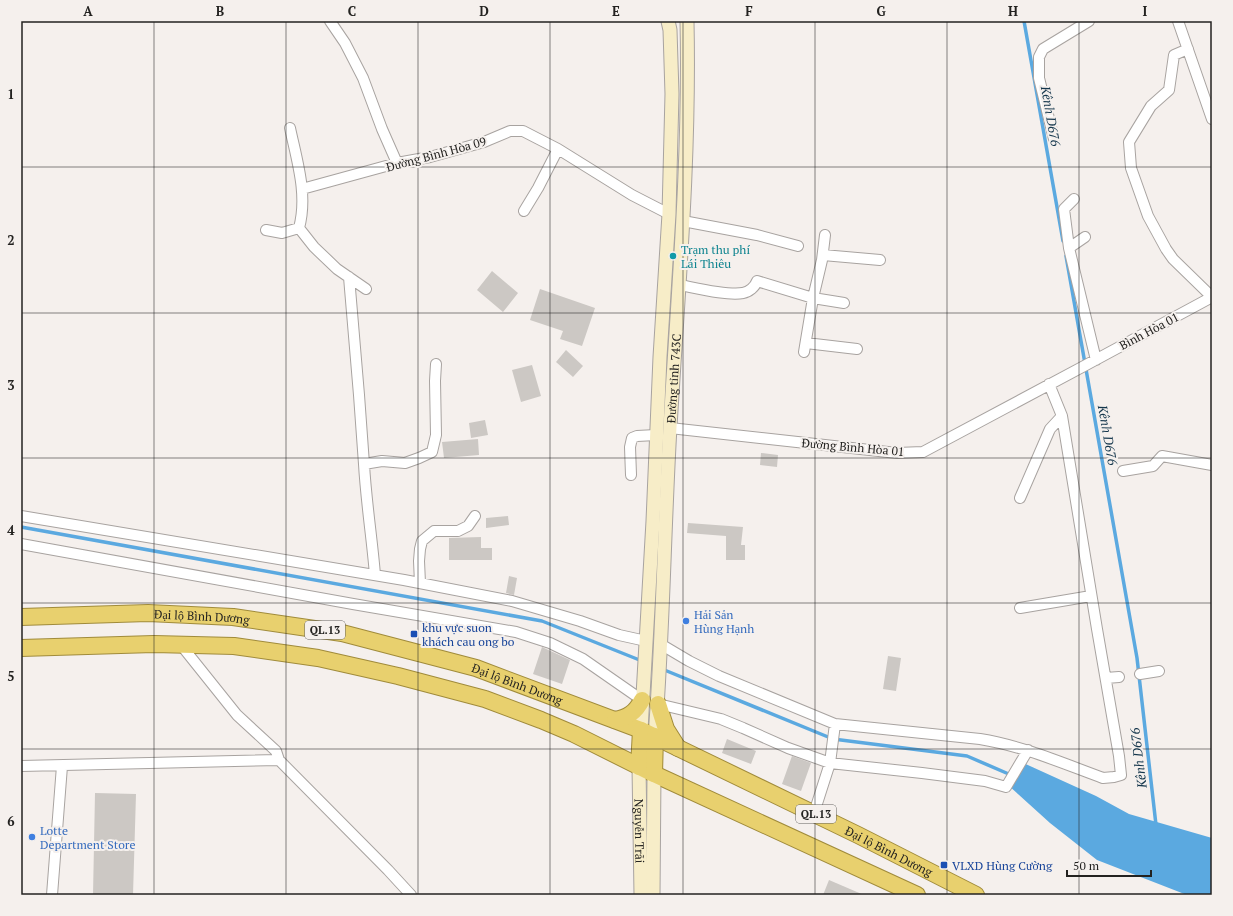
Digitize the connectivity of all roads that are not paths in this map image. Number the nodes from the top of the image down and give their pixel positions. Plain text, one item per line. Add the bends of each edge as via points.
1 (330, 21) edge
2 (668, 21) edge
3 (687, 21) edge
4 (1090, 21) edge
5 (1178, 21) edge
6 (1188, 49) junction
7 (1210, 105) edge
8 (1212, 119) edge
9 (290, 128) dead end
10 (1054, 139) dead end
11 (558, 149) junction
12 (397, 164) junction
13 (302, 189) junction
14 (1074, 199) dead end
15 (524, 211) dead end
16 (669, 214) junction
17 (683, 221) junction
18 (299, 228) junction
19 (266, 230) dead end
20 (825, 235) dead end
21 (1084, 237) dead end
22 (798, 246) dead end
23 (1069, 248) junction
24 (823, 255) junction
25 (880, 260) dead end
26 (349, 277) junction
27 (680, 285) junction
28 (366, 288) dead end
29 (1212, 297) edge
30 (813, 298) junction
31 (844, 303) dead end
32 (857, 350) dead end
33 (1096, 360) junction
34 (436, 364) dead end
35 (1086, 365) joint
36 (1053, 382) junction
37 (1062, 416) junction
38 (670, 428) junction
39 (656, 431) junction
40 (364, 464) junction
41 (1212, 465) edge
42 (1122, 470) dead end
43 (631, 475) dead end
44 (1020, 498) dead end
45 (21, 516) edge
46 (475, 516) dead end
47 (21, 544) edge
48 (375, 575) junction
49 (420, 584) junction
50 (1092, 596) junction
51 (1020, 608) dead end
52 (21, 618) edge
53 (646, 642) junction
54 (181, 645) junction
55 (662, 645) junction
56 (21, 648) edge
57 (1159, 671) dead end
58 (1140, 674) dead end
59 (1119, 677) dead end
60 (1106, 678) junction
61 (642, 700) junction
62 (658, 704) junction
63 (615, 720) junction
64 (835, 724) junction
65 (648, 733) junction
66 (678, 748) junction
67 (1028, 750) junction
68 (279, 760) junction
69 (830, 763) junction
70 (21, 766) edge
71 (62, 766) junction
72 (638, 767) junction
73 (654, 774) junction
74 (814, 813) junction
75 (52, 895) edge
76 (411, 895) edge
77 (641, 895) edge
78 (653, 895) edge
79 (916, 895) edge
80 (976, 895) edge

1 - 12 street via 363,78
2 - 16 main road, Đường tỉnh 743C via 672,94
3 - 17 main road, Đường tỉnh 743C
4 - 10 street via 1043,49 1039,57 1040,78
5 - 6 street
6 - 7 street
6 - 29 street via 1174,55 1169,90 1151,106 1129,142 1131,168 1148,216 1166,249
7 - 8 street
9 - 13 street
11 - 12 street, Đường Bình Hòa 09 via 523,131 510,131 484,142
11 - 15 street
11 - 16 street, Đường Bình Hòa 09 via 632,195
12 - 13 street, Đường Bình Hòa 09
13 - 18 street via 303,215
14 - 23 street via 1064,209
16 - 39 main road, Đường tỉnh 743C
17 - 22 street via 757,235
17 - 27 main road, Đường tỉnh 743C
18 - 19 street via 282,233
18 - 26 street via 314,247
20 - 24 street
21 - 23 street
23 - 33 street
24 - 25 street
24 - 30 street
26 - 28 street
26 - 40 street
27 - 30 street via 741,293 752,288 757,281
27 - 38 main road, Đường tỉnh 743C
29 - 33 street, Bình Hòa 01
30 - 31 street
30 - 32 street via 805,348
33 - 35 street, Bình Hòa 01
34 - 40 street via 436,435 432,452 405,463 382,461
35 - 36 street, Đường Bình Hòa 01
36 - 37 street
36 - 38 street, Đường Bình Hòa 01 via 923,452 897,453
37 - 44 street via 1050,429
37 - 50 street
38 - 39 main road
38 - 55 main road, Đường tỉnh 743C
39 - 43 street via 632,438
39 - 53 main road, Đường tỉnh 743C
40 - 48 street
41 - 42 street via 1162,456 1153,466
45 - 48 street
46 - 49 street via 468,526 458,531 434,532 422,541 419,561
47 - 61 street via 516,632 550,643 582,659
48 - 49 street
49 - 53 street via 512,601
50 - 51 street
50 - 60 street
52 - 63 highway, Đại lộ Bình Dương / QL.13 via 148,613 233,617 342,633 476,668
53 - 61 main road, Đường tỉnh 743C
54 - 56 highway, Đại lộ Bình Dương / QL.13
54 - 68 street via 237,715 276,751
54 - 72 highway, Đại lộ Bình Dương / QL.13 via 234,646 318,658 438,686 485,699 541,720
55 - 62 main road, Đường tỉnh 743C
55 - 64 street via 719,676
57 - 58 street
59 - 60 street
60 - 67 street via 1121,775 1103,778
61 - 63 highway via 630,715
61 - 65 main road, Đường tỉnh 743C
62 - 65 main road, Đường tỉnh 743C
62 - 66 highway via 666,729
62 - 69 street via 721,719
63 - 65 highway, Đại lộ Bình Dương / QL.13
64 - 67 street via 980,739
64 - 69 street
65 - 66 highway, Đại lộ Bình Dương / QL.13
65 - 72 highway
65 - 73 highway
66 - 74 highway, Đại lộ Bình Dương / QL.13
67 - 69 street via 1006,788 985,781
68 - 71 street
68 - 76 street
69 - 74 street
70 - 71 street
71 - 75 street
72 - 73 highway, Đại lộ Bình Dương / QL.13
72 - 77 main road, Nguyễn Trãi
73 - 78 main road, Nguyễn Trãi
73 - 79 highway, Đại lộ Bình Dương / QL.13
74 - 80 highway, Đại lộ Bình Dương / QL.13

